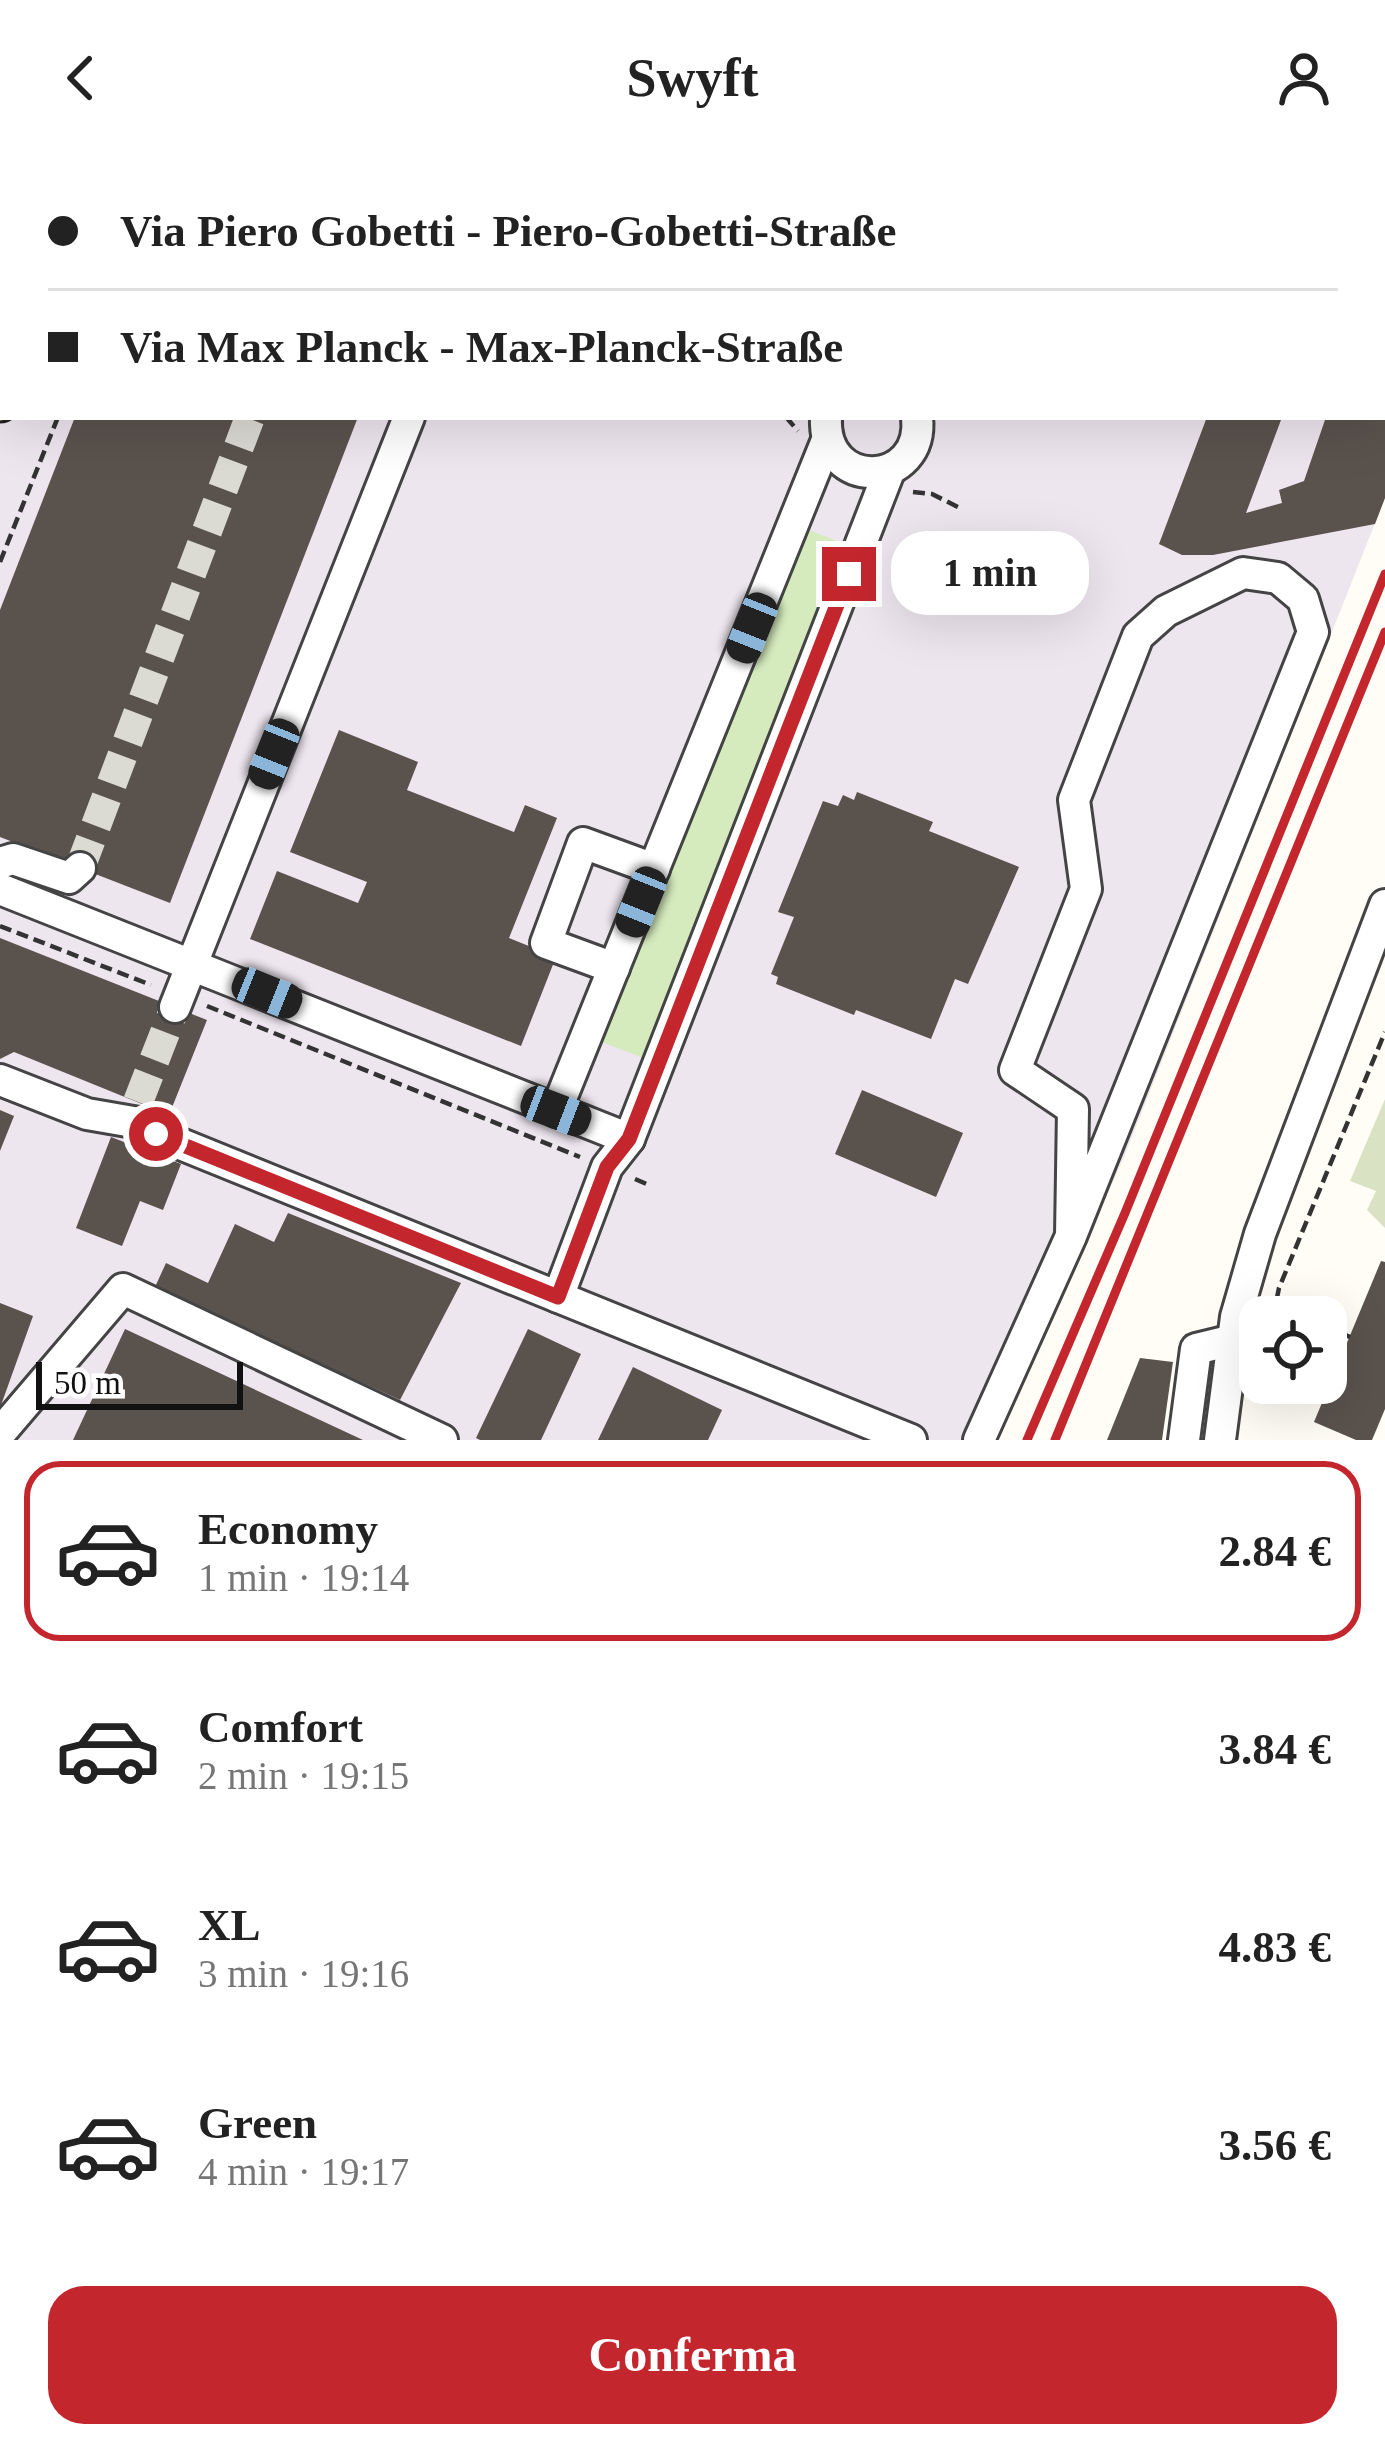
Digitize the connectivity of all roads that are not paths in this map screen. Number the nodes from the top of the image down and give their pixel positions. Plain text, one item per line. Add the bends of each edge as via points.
1 (408, 420) edge
2 (916, 420) edge
3 (830, 440) edge
4 (890, 469) junction
5 (0, 863) edge
6 (80, 868) dead end
7 (654, 869) junction
8 (0, 889) edge
9 (1385, 905) edge
10 (191, 962) junction
11 (614, 968) junction
12 (177, 1001) tunnel mouth
13 (0, 1080) edge
14 (556, 1111) junction
15 (629, 1139) junction
16 (1071, 1236) junction
17 (558, 1297) junction
18 (1233, 1340) junction
19 (0, 1433) edge
20 (442, 1440) edge
21 (910, 1440) edge
22 (979, 1440) edge
23 (1184, 1440) edge
24 (1220, 1440) edge

1 - 10 street
2 - 4 street via 915,444
3 - 4 street via 852,469
3 - 7 street
4 - 15 street
5 - 6 street via 13,859 69,878
7 - 11 street
7 - 11 street via 583,843 546,943
8 - 10 street
9 - 18 street via 1279,1176
10 - 12 street
10 - 14 street
11 - 14 street
13 - 17 street via 88,1114 138,1112 156,1134
14 - 15 street
15 - 17 street via 607,1167
16 - 16 street via 1312,632 1303,599 1278,578 1243,572 1166,611 1138,636 1074,800 1086,889 1015,1070 1073,1109
16 - 22 street
17 - 21 street
18 - 23 street via 1196,1349
18 - 24 street
19 - 20 street via 123,1289

